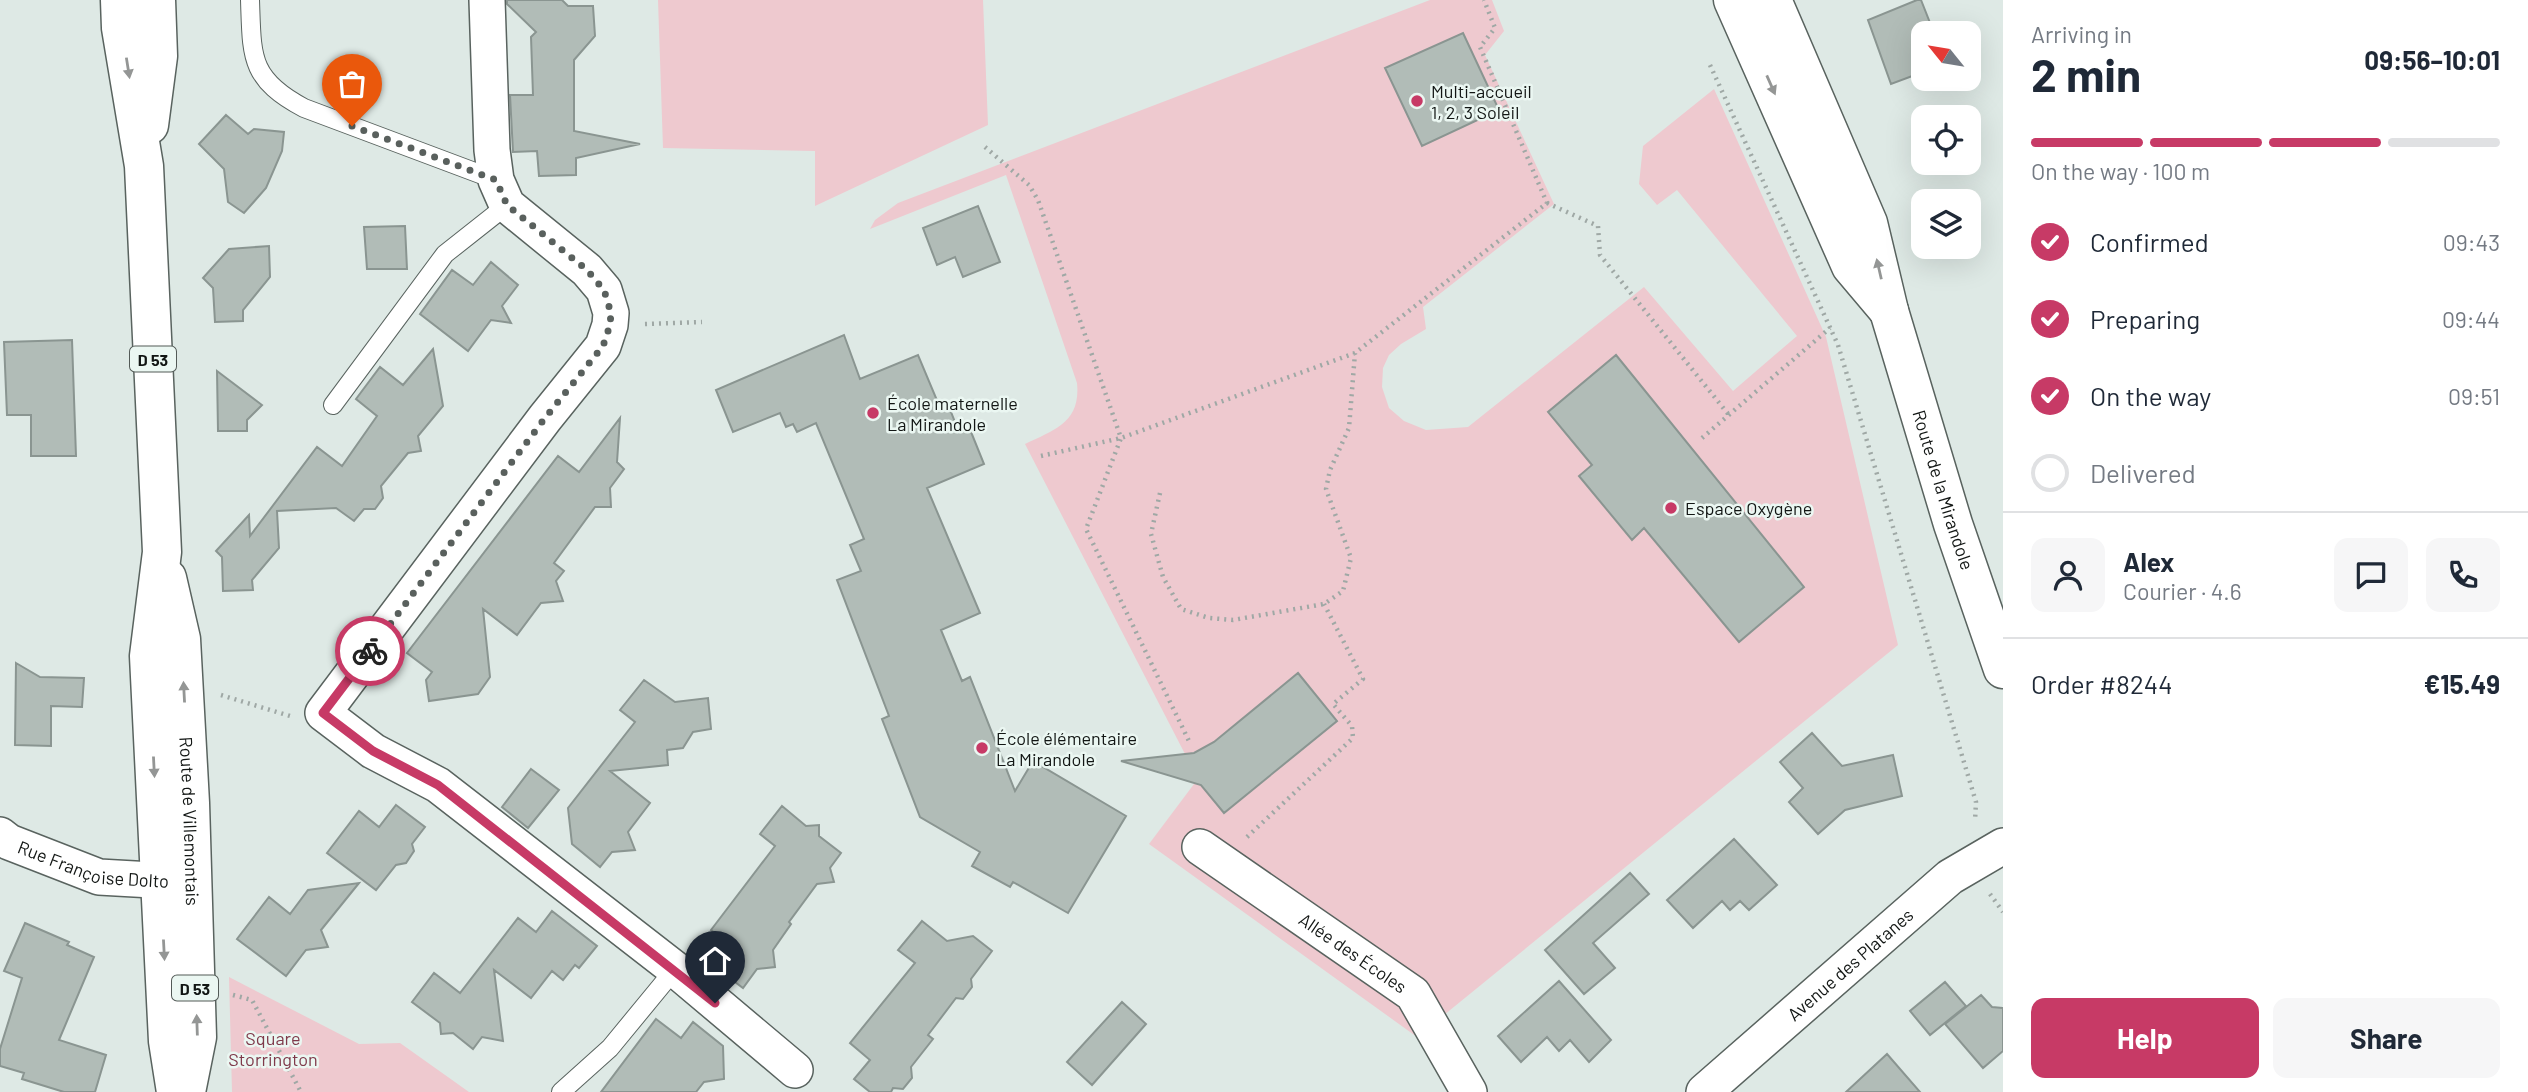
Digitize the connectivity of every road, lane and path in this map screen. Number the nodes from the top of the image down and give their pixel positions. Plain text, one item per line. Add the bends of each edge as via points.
1 (120, 0) edge
2 (156, 0) edge
3 (250, 0) edge
4 (486, 0) edge
5 (1484, 0) edge
6 (1734, 0) edge
7 (1768, 20) edge
8 (1710, 65) dead end
9 (985, 147) dead end
10 (144, 166) junction
11 (501, 192) junction
12 (1547, 203) junction
13 (702, 322) dead end
14 (610, 325) junction
15 (1830, 328) junction
16 (1355, 353) junction
17 (333, 405) dead end
18 (1729, 415) junction
19 (1121, 438) junction
20 (1702, 438) dead end
21 (1041, 456) dead end
22 (1160, 493) dead end
23 (1324, 604) junction
24 (2003, 669) edge
25 (1189, 741) dead end
26 (0, 835) edge
27 (2003, 846) edge
28 (1210, 854) joint
29 (1971, 865) junction
30 (176, 882) junction
31 (2003, 912) edge
32 (676, 970) junction
33 (230, 994) dead end
34 (795, 1070) dead end
35 (176, 1092) edge
36 (186, 1092) edge
37 (301, 1092) edge
38 (561, 1092) edge
39 (1469, 1092) edge
40 (1704, 1092) edge

1 -> 10 main road, Route de Villemontais / D 53
2 - 10 main road, Route de Villemontais / D 53 via 158,56
3 - 11 lane via 252,52 281,96
4 - 11 street via 492,150
5 - 12 path via 1495,28 1480,47
6 - 7 main road, Route de la Mirandole
7 - 24 main road, Route de la Mirandole via 1851,266 1889,311 1953,524
8 - 15 path
9 - 19 path via 1029,184 1038,200
10 - 30 main road, Route de Villemontais / D 53 via 162,552 149,656
11 - 14 street via 604,290
11 - 17 lane via 445,254
12 - 16 path
12 - 18 path via 1598,226 1600,255
13 - 14 path
14 - 32 street via 603,346 323,713 373,751 438,785
15 - 18 path
15 - 29 path via 1976,802
16 - 19 path
16 - 23 path via 1349,428 1326,489 1351,558 1343,591
18 - 20 path
19 - 21 path
19 - 25 path via 1086,529
22 - 23 path via 1151,534 1163,577 1181,609 1233,620
23 - 28 path via 1363,679 1333,704 1352,726 1353,738
26 - 30 street, Rue Françoise Dolto via 99,877
27 - 29 street, Avenue des Platanes
28 - 39 street, Allée des Écoles via 1413,994
29 - 31 path
29 - 40 street, Avenue des Platanes via 1950,877
30 -> 35 main road, Route de Villemontais / D 53 via 168,1041
36 -> 30 main road, Route de Villemontais / D 53 via 197,1037
32 - 34 street
32 - 38 lane via 610,1048
33 - 37 path via 252,1000

